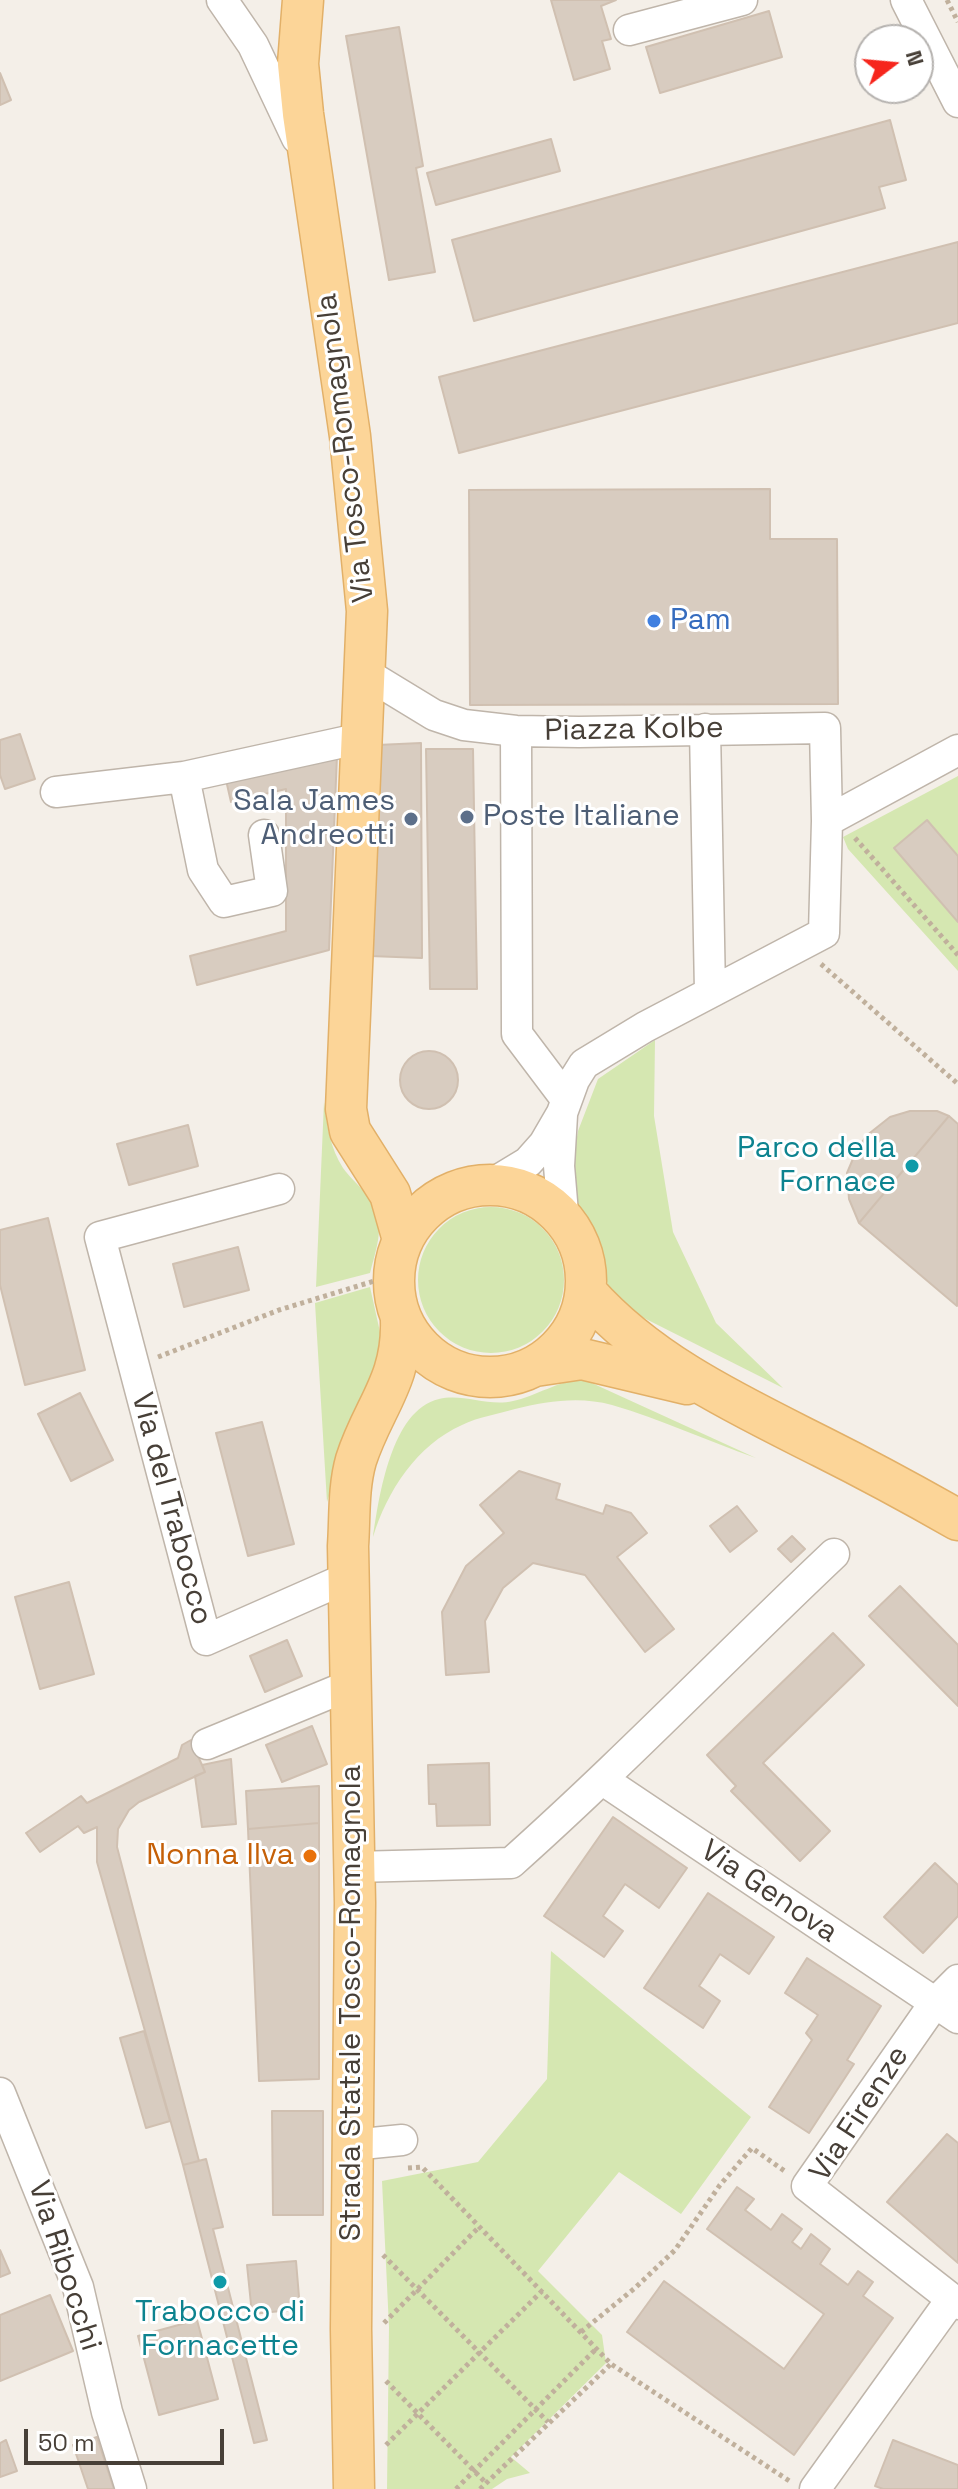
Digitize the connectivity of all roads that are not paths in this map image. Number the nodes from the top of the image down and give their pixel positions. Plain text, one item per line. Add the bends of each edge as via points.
1 (222, 0) edge
2 (276, 0) edge
3 (303, 0) edge
4 (742, 0) edge
5 (906, 0) edge
6 (700, 6) edge
7 (629, 30) dead end
8 (298, 64) junction
9 (958, 102) edge
10 (310, 171) junction
11 (365, 673) junction
12 (705, 729) junction
13 (526, 731) junction
14 (362, 738) junction
15 (958, 750) edge
16 (184, 777) junction
17 (56, 792) dead end
18 (832, 819) junction
19 (264, 835) dead end
20 (354, 898) joint
21 (710, 992) junction
22 (347, 1071) junction
23 (564, 1106) junction
24 (490, 1185) junction
25 (279, 1189) dead end
26 (450, 1193) junction
27 (563, 1213) junction
28 (399, 1257) junction
29 (587, 1293) junction
30 (401, 1320) junction
31 (535, 1366) junction
32 (466, 1373) junction
33 (705, 1388) junction
34 (351, 1517) junction
35 (958, 1520) edge
36 (834, 1554) dead end
37 (349, 1577) junction
38 (350, 1685) junction
39 (207, 1744) dead end
40 (603, 1780) junction
41 (354, 1867) junction
42 (958, 1980) edge
43 (946, 2011) edge
44 (0, 2093) edge
45 (402, 2140) dead end
46 (352, 2159) junction
47 (955, 2302) edge
48 (131, 2489) edge
49 (354, 2489) edge
50 (815, 2489) edge

1 - 10 street via 258,55
2 - 8 main road
3 - 8 main road, Via Tosco-Romagnola
4 - 6 street
5 - 9 street
6 - 7 street
8 - 10 main road, Via Tosco-Romagnola
10 - 11 main road, Via Tosco-Romagnola via 357,500 367,611
11 - 13 street, Piazza Kolbe via 434,715 464,725
11 - 14 main road, Via Tosco-Romagnola
12 - 13 street, Piazza Kolbe
12 - 18 street, Piazza Kolbe via 825,728
12 - 21 street
13 - 23 street via 517,1034
14 - 16 street
14 - 20 main road, Via Tosco-Romagnola
15 - 18 street
16 - 17 street
16 - 19 street via 203,870 224,902 272,891
18 - 21 street, Piazza Kolbe via 824,933
20 - 22 main road, Strada Statale Tosco-Romagnola
21 - 23 street, Piazza Kolbe via 584,1064
22 - 26 main road, Strada Statale Tosco-Romagnola via 366,1124 385,1153 409,1175
22 - 28 main road, Strada Statale Tosco-Romagnola via 350,1131 390,1194
23 - 24 street, Piazza Kolbe via 528,1162
23 - 27 street, Piazza Kolbe via 559,1166
24 - 26 main road
24 - 27 main road via 529,1191
25 - 37 street, Via del Trabocco via 100,1237 206,1640
26 - 28 main road via 427,1209
27 - 29 main road, Strada Statale Tosco-Romagnola via 583,1254
28 - 30 main road, Strada Statale Tosco-Romagnola
29 - 31 main road, Strada Statale Tosco-Romagnola via 563,1343
29 - 33 main road via 618,1324
30 - 32 main road, Strada Statale Tosco-Romagnola via 423,1352
30 - 34 main road, Strada Statale Tosco-Romagnola via 397,1368 351,1480
31 - 32 main road, Strada Statale Tosco-Romagnola via 504,1376
31 - 33 main road via 582,1359
32 - 34 main road, Strada Statale Tosco-Romagnola via 418,1389 399,1405
33 - 35 main road
34 - 37 main road, Strada Statale Tosco-Romagnola
36 - 40 street
37 - 38 main road, Strada Statale Tosco-Romagnola
38 - 39 street
38 - 41 main road, Strada Statale Tosco-Romagnola
40 - 41 street via 511,1863
40 - 43 street, Via Genova
41 - 46 main road, Strada Statale Tosco-Romagnola
42 - 43 street
43 - 47 street, Via Firenze via 807,2186
44 - 48 street, Via Ribocchi via 78,2287
45 - 46 street
46 - 49 main road, Strada Statale Tosco-Romagnola
47 - 50 street

